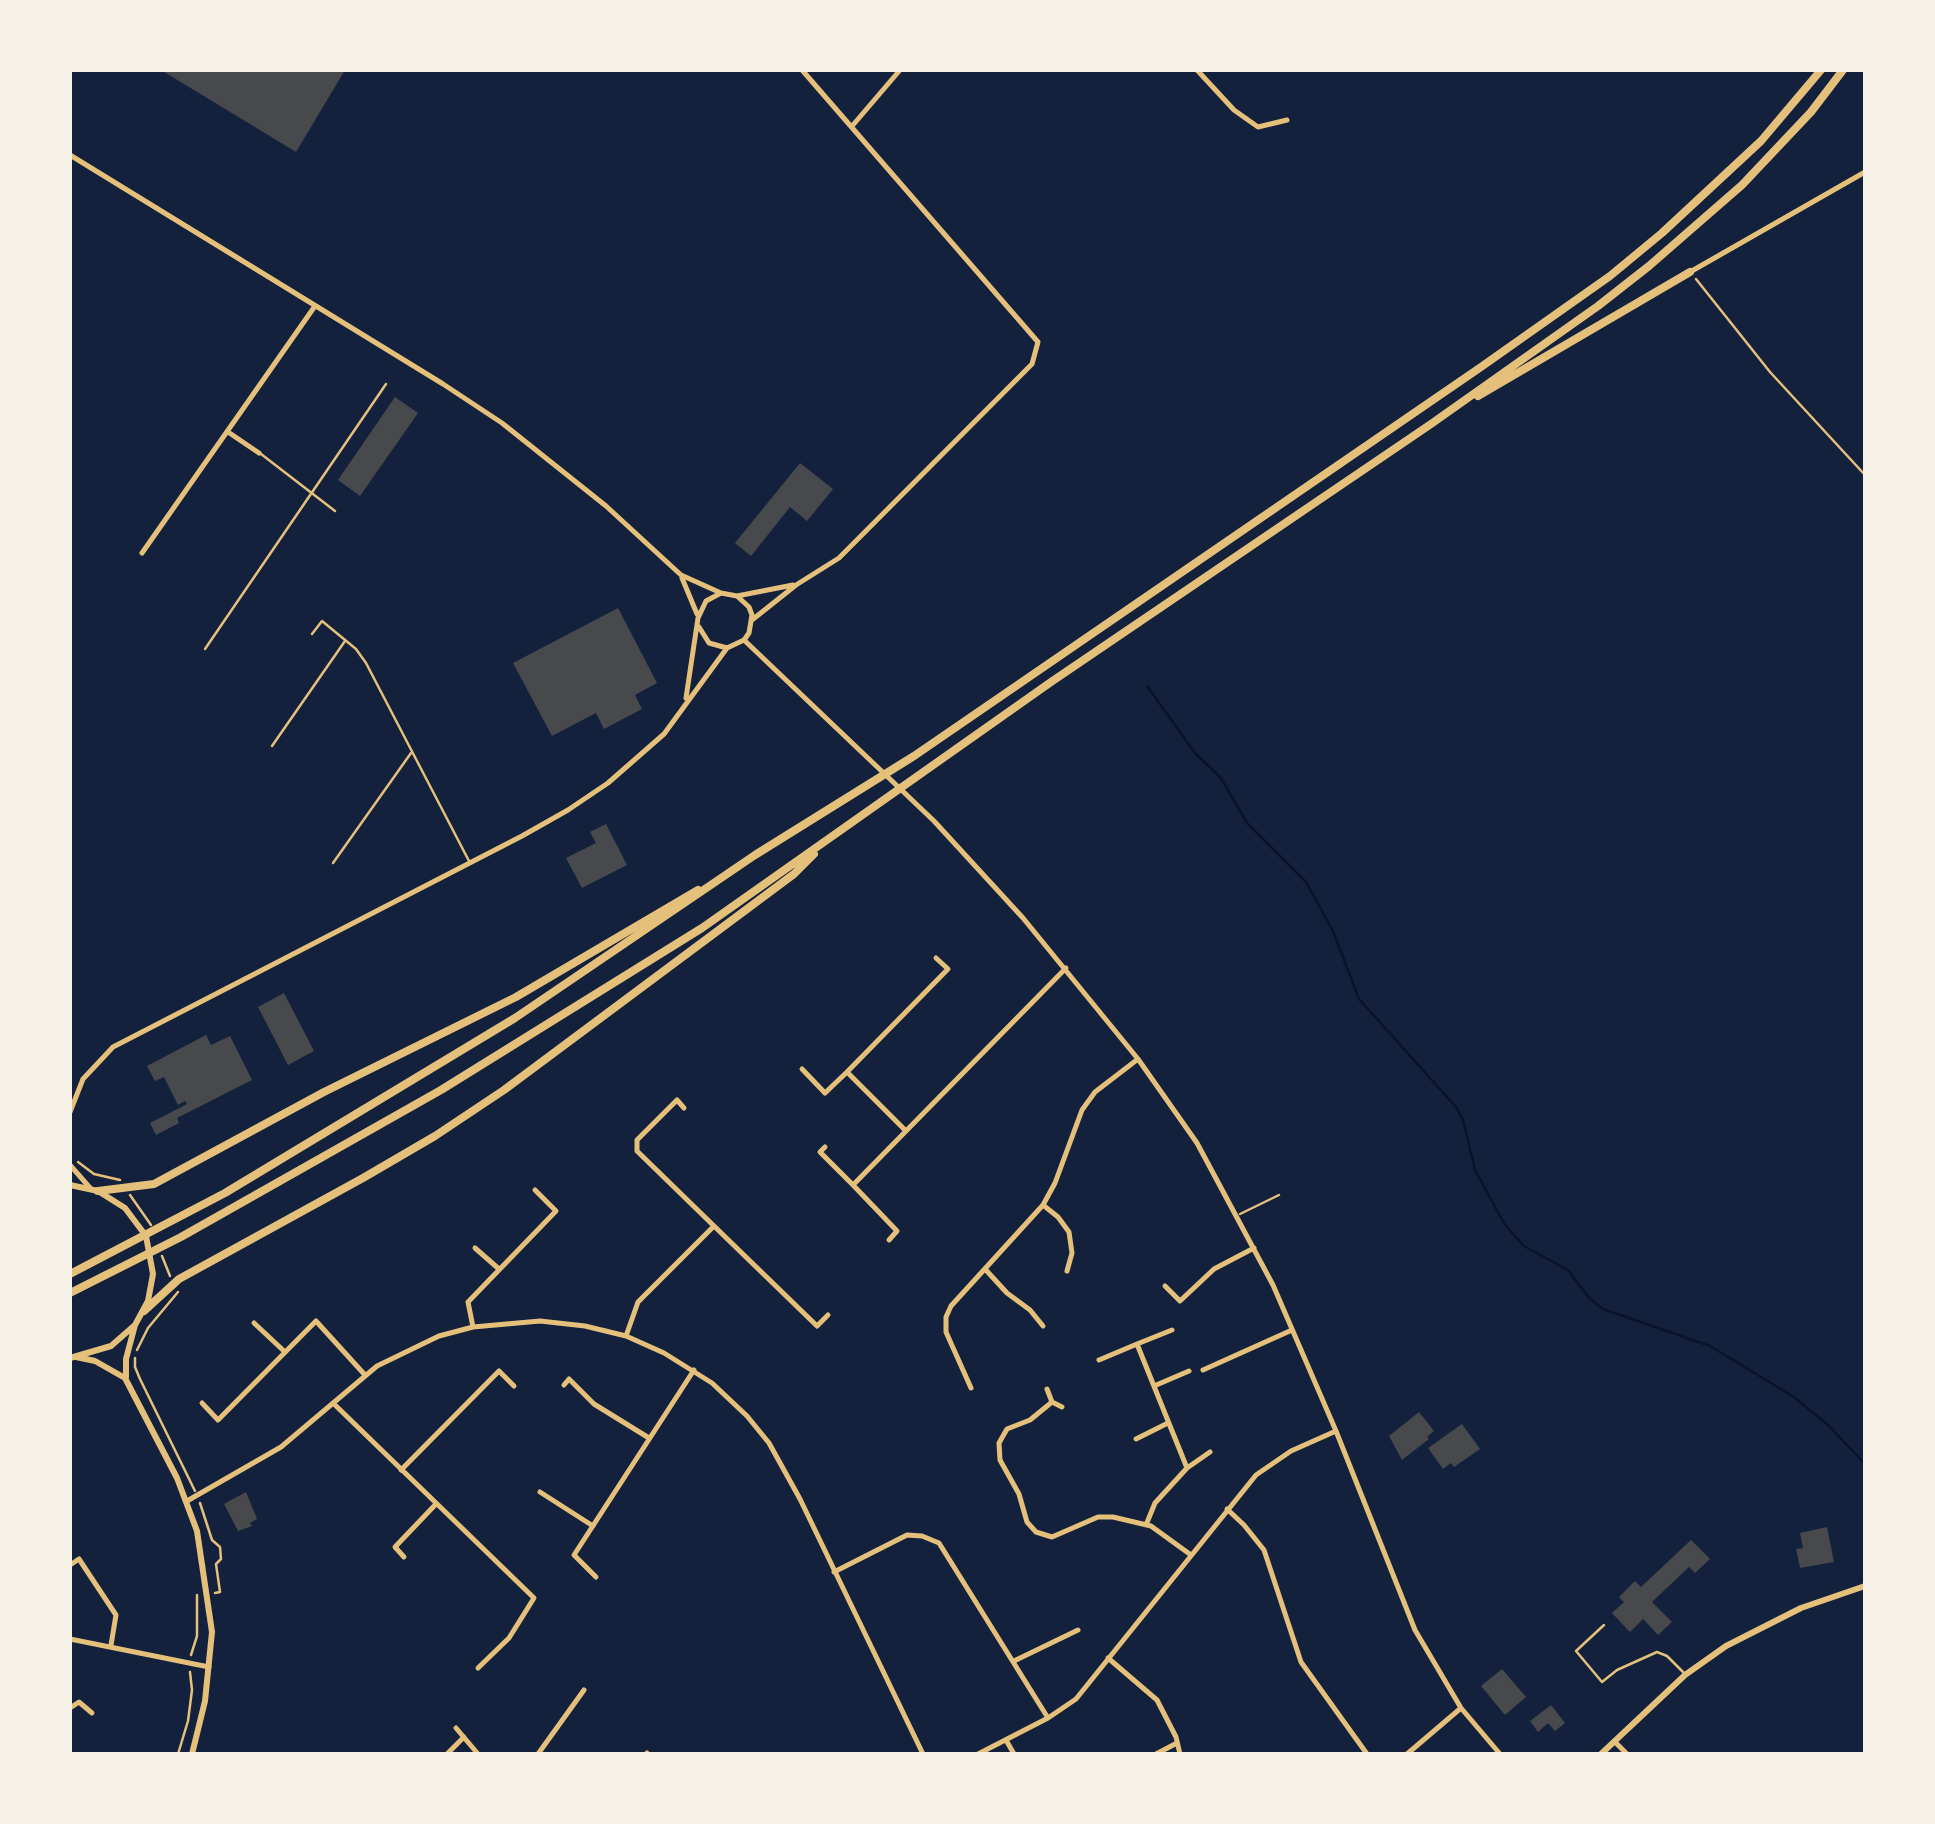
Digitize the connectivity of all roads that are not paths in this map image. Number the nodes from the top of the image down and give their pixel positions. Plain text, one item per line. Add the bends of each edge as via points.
1 (802, 70) edge
2 (900, 70) edge
3 (1198, 70) edge
4 (1821, 70) edge
5 (1843, 70) edge
6 (1286, 120) dead end
7 (853, 125) junction
8 (70, 155) edge
9 (1865, 172) edge
10 (1690, 272) joint
11 (315, 306) junction
12 (386, 384) dead end
13 (1432, 424) junction
14 (228, 432) junction
15 (259, 453) joint
16 (311, 493) junction
17 (335, 511) dead end
18 (142, 553) dead end
19 (681, 575) junction
20 (796, 585) junction
21 (721, 594) junction
22 (737, 596) junction
23 (698, 618) junction
24 (752, 620) junction
25 (699, 627) junction
26 (312, 634) dead end
27 (346, 640) junction
28 (744, 640) junction
29 (727, 648) junction
30 (204, 649) dead end
31 (686, 700) junction
32 (272, 746) dead end
33 (412, 752) junction
34 (832, 836) junction
35 (469, 862) junction
36 (333, 863) dead end
37 (720, 880) junction
38 (936, 958) dead end
39 (1066, 968) junction
40 (1138, 1058) junction
41 (802, 1069) dead end
42 (846, 1072) junction
43 (684, 1108) dead end
44 (70, 1112) edge
45 (906, 1132) junction
46 (825, 1147) dead end
47 (70, 1165) edge
48 (853, 1185) junction
49 (70, 1186) edge
50 (95, 1190) junction
51 (536, 1190) dead end
52 (1279, 1195) dead end
53 (1043, 1205) junction
54 (1236, 1216) junction
55 (714, 1226) junction
56 (888, 1240) dead end
57 (476, 1248) dead end
58 (1254, 1248) junction
59 (499, 1269) junction
60 (985, 1269) junction
61 (1067, 1271) dead end
62 (70, 1274) edge
63 (1165, 1286) dead end
64 (70, 1293) edge
65 (144, 1310) junction
66 (828, 1315) dead end
67 (254, 1323) dead end
68 (135, 1325) junction
69 (1043, 1326) dead end
70 (473, 1327) junction
71 (1172, 1330) dead end
72 (1292, 1330) junction
73 (626, 1336) junction
74 (1136, 1344) junction
75 (285, 1352) junction
76 (73, 1358) edge
77 (1099, 1360) dead end
78 (694, 1370) junction
79 (1204, 1370) dead end
80 (1190, 1371) dead end
81 (364, 1375) junction
82 (126, 1378) junction
83 (564, 1385) dead end
84 (514, 1386) dead end
85 (1154, 1386) junction
86 (971, 1388) dead end
87 (1047, 1388) dead end
88 (1052, 1402) junction
89 (333, 1403) junction
90 (202, 1404) dead end
91 (1062, 1407) dead end
92 (1168, 1423) junction
93 (1336, 1431) junction
94 (649, 1438) junction
95 (1136, 1439) dead end
96 (1210, 1452) dead end
97 (1187, 1468) junction
98 (402, 1470) junction
99 (540, 1492) dead end
100 (187, 1501) junction
101 (436, 1504) junction
102 (1227, 1510) junction
103 (1146, 1525) junction
104 (592, 1526) junction
105 (1191, 1555) junction
106 (404, 1556) dead end
107 (70, 1565) edge
108 (834, 1572) junction
109 (596, 1576) dead end
110 (1865, 1586) edge
111 (1604, 1625) dead end
112 (1078, 1630) dead end
113 (70, 1639) edge
114 (111, 1645) junction
115 (1108, 1658) junction
116 (1014, 1661) junction
117 (210, 1667) junction
118 (478, 1668) dead end
119 (1685, 1674) junction
120 (584, 1690) dead end
121 (70, 1708) edge
122 (1460, 1708) junction
123 (92, 1713) dead end
124 (1048, 1718) junction
125 (456, 1728) dead end
126 (464, 1737) junction
127 (1006, 1740) junction
128 (1614, 1741) junction
129 (1178, 1743) junction
130 (192, 1754) edge
131 (447, 1754) edge
132 (478, 1754) edge
133 (538, 1754) edge
134 (923, 1754) edge
135 (978, 1754) edge
136 (1014, 1754) edge
137 (1156, 1754) edge
138 (1180, 1754) edge
139 (1367, 1754) edge
140 (1407, 1754) edge
141 (1500, 1754) edge
142 (1601, 1754) edge
143 (1628, 1754) edge

1 - 7 street
2 - 7 street
3 - 6 street via 1258,127
4 - 37 highway via 1710,192 1610,276 914,756
5 - 13 highway via 1797,127 1704,220 1598,306
7 - 20 street via 1038,342 1032,364 838,558
8 - 11 street
9 - 10 street
10 - 13 highway
11 - 14 street
11 - 19 street via 502,424
12 - 16 lane
13 - 34 highway
14 - 15 street
14 - 18 street
15 - 16 lane
16 - 17 lane
16 - 30 lane
19 - 21 street
19 - 23 street
20 - 22 street
20 - 24 street
21 - 22 street
21 - 23 street via 706,601
22 - 24 street
23 - 25 street
24 - 28 street
25 - 29 street via 709,642
25 - 31 street
26 - 27 lane via 322,620
27 - 32 lane
27 - 33 lane via 366,663
28 - 29 street
28 - 39 street via 934,821
29 - 31 street
31 - 35 street via 664,734 608,782
33 - 35 lane
33 - 36 lane
34 - 64 highway via 610,987 442,1090
34 - 65 highway via 794,874 504,1090 363,1178 178,1279
35 - 44 street via 113,1048 84,1079
37 - 50 highway via 516,997 165,1178
37 - 62 highway via 432,1072 173,1223
38 - 42 street via 948,968
39 - 40 street
39 - 45 street
40 - 53 street via 1082,1110
40 - 54 street via 1197,1143
41 - 42 street via 825,1093
42 - 45 street
43 - 55 street via 677,1100 637,1140 637,1151
45 - 48 street
46 - 48 street via 820,1152
47 - 50 street
48 - 56 street via 897,1231
49 - 50 main road
50 - 65 main road via 126,1208 146,1236 153,1274
51 - 59 street via 556,1210
52 - 54 lane
53 - 60 street
53 - 61 street via 1069,1232
54 - 58 street
55 - 66 street via 816,1326
55 - 73 street via 638,1302
57 - 59 street
58 - 63 street via 1214,1269 1180,1301
58 - 72 street
59 - 70 street via 468,1302
60 - 69 street
60 - 86 street via 946,1317
65 - 68 main road
67 - 75 street
68 - 76 main road via 110,1346
68 - 82 main road
70 - 73 street via 540,1321
70 - 81 street via 417,1345
71 - 74 street
72 - 79 street
72 - 93 street
73 - 78 street
74 - 77 street
74 - 85 street
75 - 81 street via 316,1321
75 - 90 street via 218,1420
76 - 82 main road
78 - 94 street
78 - 108 street via 769,1443
80 - 85 street
81 - 89 street
82 - 100 main road
83 - 94 street via 569,1379 594,1404
84 - 98 street via 499,1371
85 - 92 street
87 - 88 street
88 - 91 street
88 - 103 street via 1006,1429 1000,1443 1000,1460 1027,1522 1052,1537 1098,1516
89 - 98 street
89 - 100 street via 281,1446
92 - 95 street
92 - 97 street
93 - 102 street via 1256,1475
93 - 122 street via 1415,1630
94 - 104 street
96 - 97 street
97 - 103 street via 1155,1503
98 - 101 street
99 - 104 street
100 - 117 main road via 208,1594
101 - 106 street via 395,1548
101 - 118 street via 534,1598 509,1638
102 - 105 street
102 - 139 street via 1264,1550 1309,1676
103 - 105 street
104 - 109 street via 574,1555
105 - 115 street
107 - 114 street via 80,1558 116,1615
108 - 116 street via 907,1536 938,1543
108 - 134 street
110 - 119 main road via 1791,1613
111 - 119 lane via 1576,1652 1602,1682 1657,1652
112 - 116 street
113 - 114 street
114 - 117 street
115 - 124 street via 1076,1699
115 - 129 street via 1157,1700
116 - 124 street
117 - 130 main road
119 - 128 main road
120 - 133 street
121 - 123 street via 78,1702
122 - 140 street
122 - 141 street
124 - 127 street
125 - 126 street
126 - 131 street
126 - 132 street
127 - 135 street
127 - 136 street
128 - 142 main road
128 - 143 street
129 - 137 street
129 - 138 street

